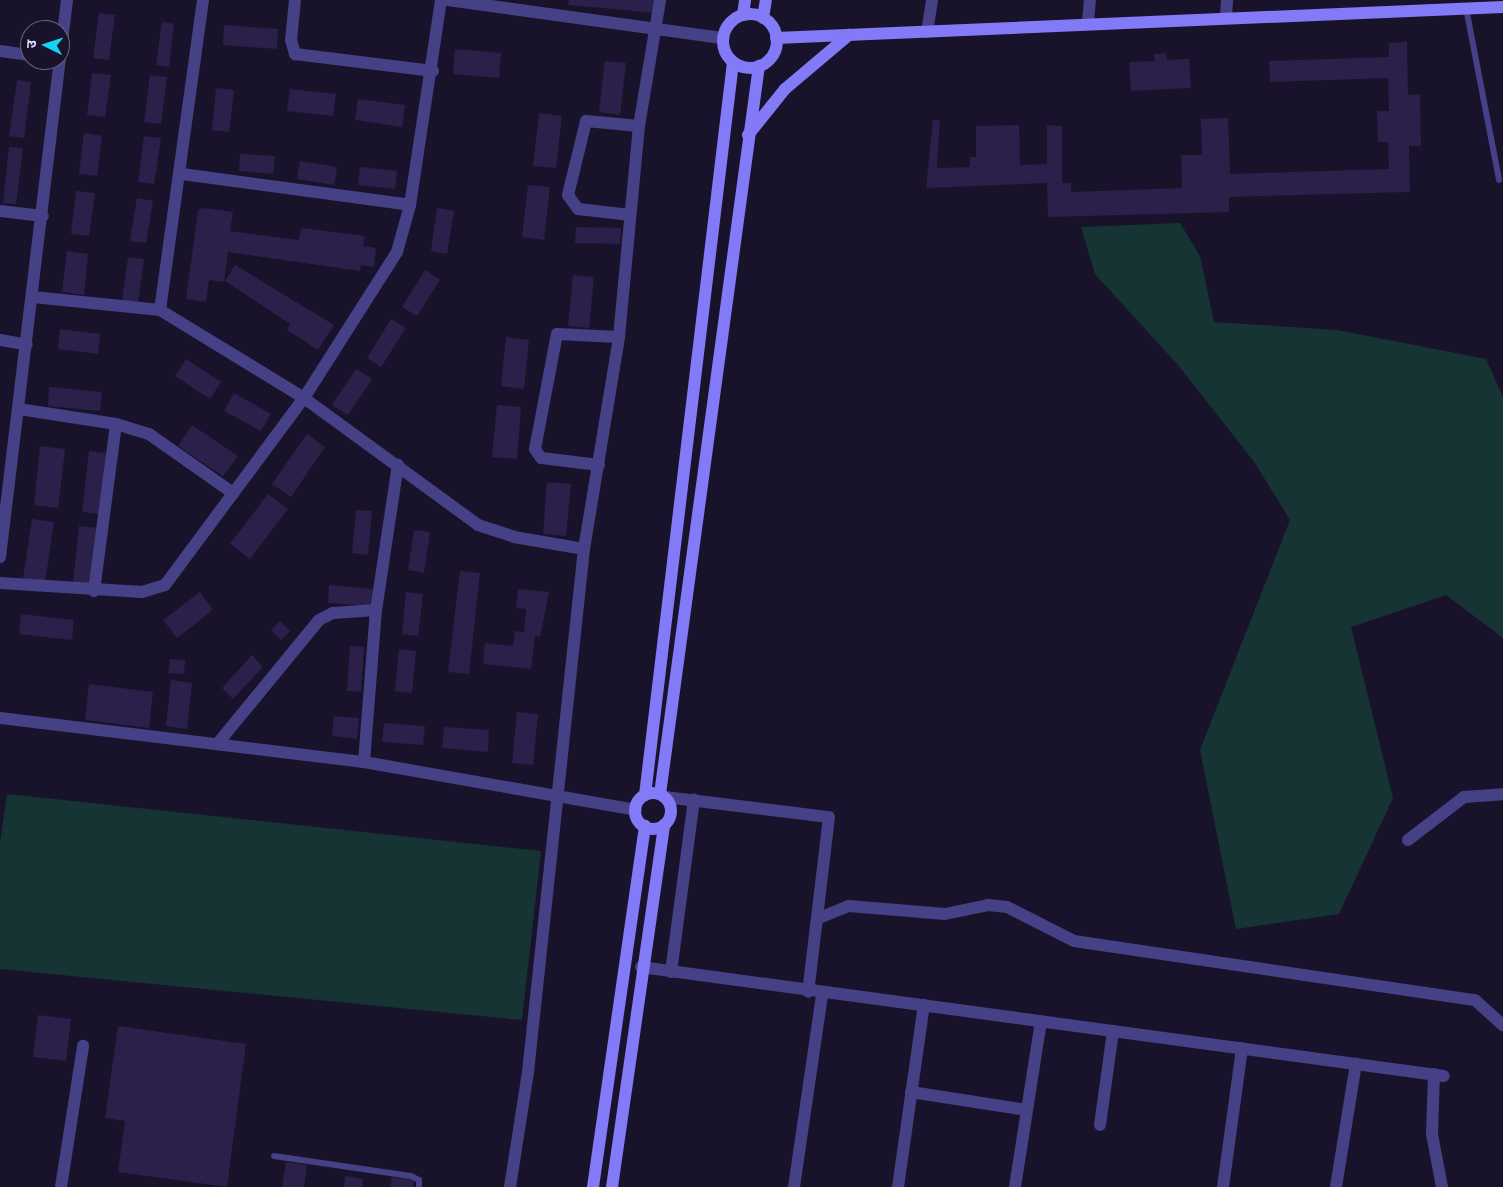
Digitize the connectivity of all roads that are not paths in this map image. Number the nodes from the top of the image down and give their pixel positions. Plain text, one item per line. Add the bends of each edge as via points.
1 (68, 0) edge
2 (203, 0) edge
3 (295, 0) edge
4 (441, 0) edge
5 (448, 0) edge
6 (660, 0) edge
7 (744, 0) edge
8 (766, 0) edge
9 (932, 0) edge
10 (1090, 0) edge
11 (1227, 0) edge
12 (1480, 0) edge
13 (1466, 4) edge
14 (1503, 7) edge
15 (743, 15) junction
16 (1226, 16) junction
17 (764, 18) junction
18 (66, 20) edge
19 (1088, 22) junction
20 (656, 29) junction
21 (927, 32) junction
22 (849, 35) junction
23 (723, 38) junction
24 (776, 38) junction
25 (0, 51) edge
26 (20, 54) edge
27 (733, 62) junction
28 (760, 66) junction
29 (60, 70) edge
30 (433, 71) junction
31 (639, 126) junction
32 (747, 137) junction
33 (182, 174) junction
34 (1499, 180) dead end
35 (410, 205) junction
36 (0, 211) edge
37 (630, 215) junction
38 (43, 216) junction
39 (33, 297) junction
40 (160, 310) junction
41 (619, 337) junction
42 (0, 340) edge
43 (28, 345) junction
44 (304, 398) junction
45 (19, 409) junction
46 (116, 424) junction
47 (398, 465) junction
48 (599, 465) junction
49 (233, 493) junction
50 (4, 496) edge
51 (584, 549) junction
52 (0, 556) edge
53 (0, 583) edge
54 (94, 591) junction
55 (376, 610) junction
56 (0, 718) edge
57 (218, 743) junction
58 (364, 762) junction
59 (557, 792) junction
60 (1503, 794) edge
61 (644, 795) junction
62 (663, 796) junction
63 (694, 800) junction
64 (636, 810) junction
65 (664, 825) junction
66 (645, 826) junction
67 (1408, 840) dead end
68 (819, 918) junction
69 (641, 967) junction
70 (671, 972) junction
71 (808, 992) junction
72 (822, 994) junction
73 (924, 1005) junction
74 (1042, 1021) junction
75 (1503, 1025) edge
76 (1113, 1030) junction
77 (83, 1046) dead end
78 (1242, 1048) junction
79 (1356, 1064) junction
80 (911, 1092) junction
81 (1027, 1110) junction
82 (1100, 1125) dead end
83 (274, 1156) dead end
84 (61, 1187) edge
85 (419, 1187) edge
86 (510, 1187) edge
87 (593, 1187) edge
88 (612, 1187) edge
89 (794, 1187) edge
90 (898, 1187) edge
91 (1015, 1187) edge
92 (1223, 1187) edge
93 (1336, 1187) edge
94 (1442, 1187) edge

1 - 18 street
2 - 33 street
3 - 30 street via 292,40 295,54
4 - 30 street
5 - 20 street
6 - 20 street
7 - 15 main road
8 - 17 main road
9 - 21 street
10 - 19 street
11 - 16 street
12 - 13 main road
13 - 14 main road
13 - 16 main road
13 - 34 lane
15 - 17 main road
15 - 23 main road via 729,23
16 - 19 main road
17 - 24 main road
19 - 21 main road
20 - 23 street
20 - 31 street
21 - 22 main road
22 - 24 main road
22 - 32 main road via 785,89
23 - 27 main road
24 - 28 main road via 772,55
25 - 26 street
27 - 28 main road via 745,67
27 - 61 main road
28 - 32 main road
29 - 38 street
30 - 35 street
31 - 37 street
31 - 37 street via 586,121 568,195 578,209
32 - 62 main road
33 - 35 street
33 - 40 street
35 - 44 street via 397,252
36 - 38 street
37 - 41 street
38 - 39 street
39 - 40 street
39 - 43 street
40 - 44 street
41 - 48 street
41 - 48 street via 557,334 535,449 541,458
42 - 43 street
43 - 45 street
44 - 47 street
44 - 49 street
45 - 46 street
45 - 50 street
46 - 49 street via 164,442
46 - 54 street
47 - 51 street via 488,530
47 - 55 street
48 - 51 street
49 - 54 street via 164,585 142,592
50 - 52 street
51 - 59 street
53 - 54 street
55 - 57 street via 333,613 319,620
55 - 58 street
56 - 57 street
57 - 58 street
58 - 59 street
59 - 64 street
59 - 86 street via 528,1072
60 - 67 street via 1464,797
61 - 62 main road
61 - 64 main road
62 - 63 street
62 - 65 main road via 671,811
63 - 68 street via 829,817
63 - 70 street
64 - 66 main road
65 - 66 main road
65 - 69 main road
66 - 87 main road
68 - 71 street
68 - 75 street via 849,906 946,914 988,905 1007,907 1074,941 1474,1000
69 - 70 street
69 - 88 main road
70 - 71 street
71 - 72 street
72 - 73 street
72 - 89 street
73 - 74 street
73 - 80 street
74 - 76 street
74 - 81 street
76 - 78 street
76 - 82 street
77 - 84 street
78 - 79 street
78 - 92 street
79 - 93 street
79 - 94 street via 1439,1075 1433,1145
80 - 81 street
80 - 90 street
81 - 91 street
83 - 85 lane via 411,1176 419,1180

